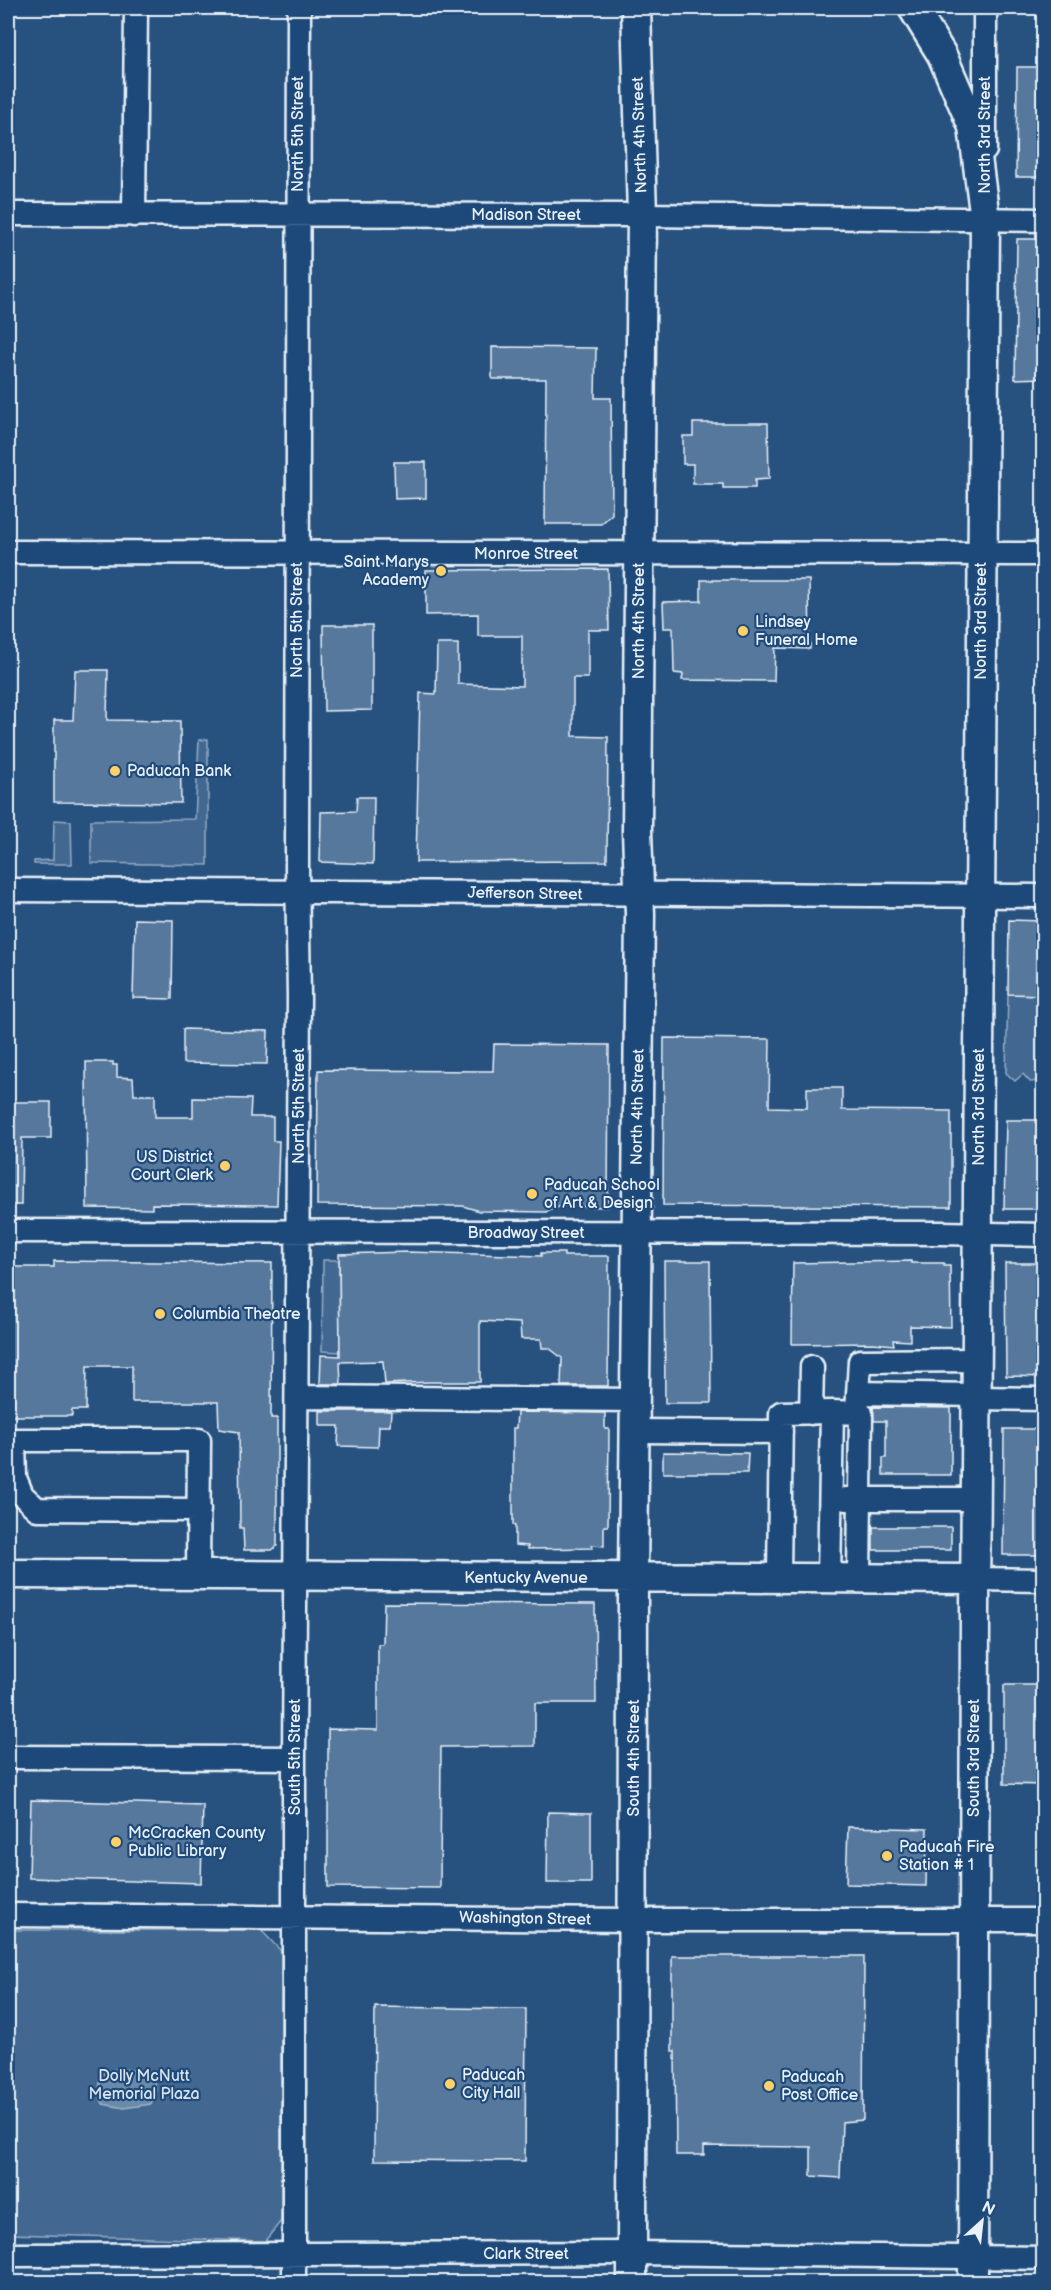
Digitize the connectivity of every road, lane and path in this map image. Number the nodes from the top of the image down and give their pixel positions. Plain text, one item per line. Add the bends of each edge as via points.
1 (136, 8) edge
2 (299, 8) edge
3 (636, 8) edge
4 (913, 8) edge
5 (985, 8) edge
6 (8, 214) edge
7 (134, 214) junction
8 (642, 215) junction
9 (298, 216) junction
10 (985, 219) junction
11 (1044, 220) edge
12 (8, 552) edge
13 (297, 553) junction
14 (981, 553) junction
15 (639, 555) junction
16 (1044, 555) edge
17 (8, 890) edge
18 (298, 891) junction
19 (638, 894) junction
20 (980, 896) junction
21 (1044, 896) edge
22 (8, 1231) edge
23 (298, 1232) junction
24 (637, 1234) junction
25 (978, 1234) junction
26 (1044, 1235) edge
27 (978, 1360) junction
28 (812, 1367) dead end
29 (977, 1396) junction
30 (297, 1397) junction
31 (1044, 1399) edge
32 (635, 1400) junction
33 (858, 1403) junction
34 (821, 1412) junction
35 (636, 1431) junction
36 (781, 1431) junction
37 (10, 1441) edge
38 (831, 1499) junction
39 (861, 1499) junction
40 (977, 1499) junction
41 (199, 1509) junction
42 (8, 1574) edge
43 (198, 1576) junction
44 (296, 1576) junction
45 (633, 1578) junction
46 (779, 1578) junction
47 (859, 1578) junction
48 (829, 1579) junction
49 (976, 1579) junction
50 (1044, 1580) edge
51 (8, 1757) edge
52 (294, 1758) junction
53 (8, 1915) edge
54 (294, 1917) junction
55 (634, 1920) junction
56 (973, 1920) junction
57 (1044, 1920) edge
58 (633, 2253) junction
59 (8, 2255) edge
60 (294, 2255) junction
61 (1044, 2258) edge
62 (973, 2271) edge
63 (294, 2283) edge
64 (633, 2283) edge

1 - 7 street
2 - 9 street, North 5th Street
3 - 8 main road, North 4th Street
4 - 10 main road via 942,55 973,127
5 - 10 street, North 3rd Street
6 - 7 street, Madison Street
7 - 9 street, Madison Street
8 - 9 street, Madison Street
8 - 10 street, Madison Street
8 - 15 main road, North 4th Street
9 - 13 street, North 5th Street
10 - 11 street, Madison Street
10 - 14 main road, North 3rd Street
12 - 13 street, Monroe Street
13 - 15 street, Monroe Street
13 - 18 street, North 5th Street
14 - 15 street, Monroe Street
14 - 16 street, Monroe Street
14 - 20 main road, North 3rd Street
15 - 19 main road, North 4th Street
17 - 18 street, Jefferson Street
18 - 19 street, Jefferson Street
18 - 23 street, North 5th Street
19 - 20 street, Jefferson Street
19 - 24 main road, North 4th Street
20 - 21 street, Jefferson Street
20 - 25 main road, North 3rd Street
22 - 23 street, Broadway Street
23 - 24 street, Broadway Street
23 - 30 street, South 5th Street
24 - 25 street, Broadway Street
24 - 32 main road, South 4th Street
25 - 26 street, Broadway Street
25 - 27 main road, South 3rd Street
27 - 29 main road, South 3rd Street
27 - 33 street via 860,1361
28 - 34 street
29 - 31 street
29 - 33 street
29 - 40 main road, South 3rd Street
30 - 32 street
30 - 44 street, South 5th Street
32 - 35 main road, South 4th Street
33 - 34 street
33 - 39 street
34 - 36 street via 781,1413
34 - 38 street
35 - 36 street
35 - 45 main road, South 4th Street
36 - 46 street
37 - 41 street via 15,1478 22,1495 38,1509
37 - 41 street via 199,1440
38 - 39 street
38 - 48 street
39 - 40 street
39 - 47 street
40 - 49 main road, South 3rd Street
41 - 43 street
42 - 43 main road, Kentucky Avenue
43 - 44 main road, Kentucky Avenue
44 - 45 main road, Kentucky Avenue
44 - 52 street, South 5th Street
45 - 46 main road, Kentucky Avenue
45 - 55 main road, South 4th Street
46 - 48 main road, Kentucky Avenue
47 - 48 main road, Kentucky Avenue
47 - 49 main road, Kentucky Avenue
49 - 50 street, Kentucky Avenue
49 - 56 main road, South 3rd Street
51 - 52 street
52 - 54 street, South 5th Street
53 - 54 street, Washington Street
54 - 55 street, Washington Street
54 - 60 street, South 5th Street
55 - 56 street, Washington Street
55 - 58 main road, South 4th Street
56 - 57 street, Washington Street
56 - 62 main road, South 3rd Street
58 - 60 street, Clark Street
58 - 62 street, Clark Street
58 - 64 main road, South 4th Street
59 - 60 street, Clark Street
60 - 63 street, South 5th Street
61 - 62 street, Clark Street

